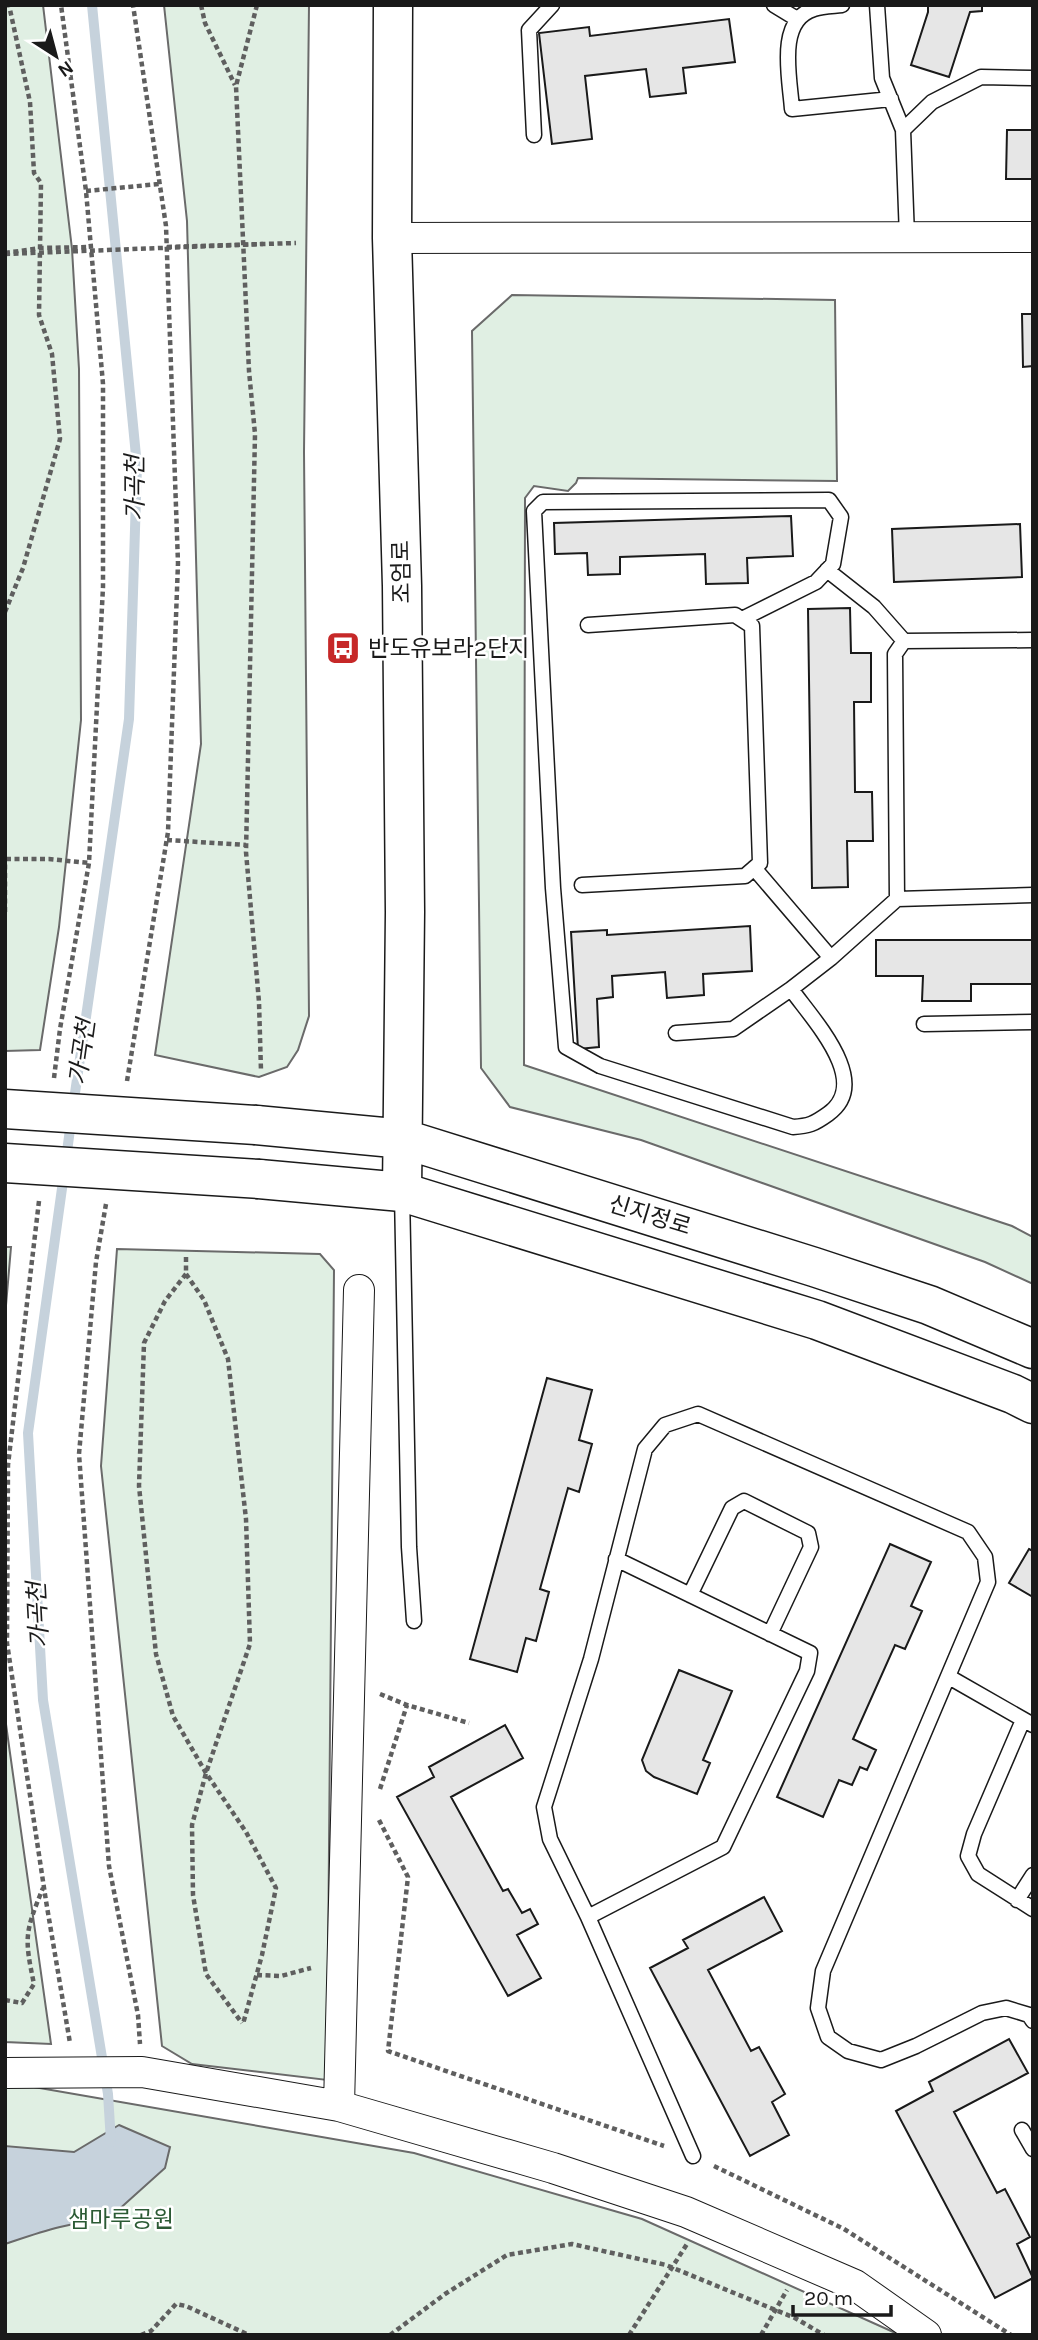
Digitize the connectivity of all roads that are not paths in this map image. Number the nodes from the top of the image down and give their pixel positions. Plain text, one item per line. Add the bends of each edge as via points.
1 (393, 5) edge
2 (552, 5) edge
3 (774, 5) edge
4 (842, 5) edge
5 (877, 5) edge
6 (797, 19) junction
7 (1033, 78) edge
8 (891, 99) junction
9 (903, 130) junction
10 (534, 135) dead end
11 (907, 237) junction
12 (1033, 237) edge
13 (392, 238) junction
14 (827, 570) junction
15 (742, 619) junction
16 (588, 625) dead end
17 (1033, 640) edge
18 (904, 641) junction
19 (754, 868) junction
20 (582, 885) dead end
21 (1033, 895) edge
22 (897, 899) junction
23 (831, 958) junction
24 (791, 989) junction
25 (1033, 1022) edge
26 (924, 1024) dead end
27 (676, 1033) dead end
28 (5, 1109) edge
29 (404, 1139) junction
30 (5, 1163) edge
31 (402, 1192) junction
32 (359, 1290) dead end
33 (1033, 1349) edge
34 (1033, 1404) edge
35 (616, 1559) junction
36 (690, 1595) junction
37 (414, 1620) dead end
38 (770, 1634) junction
39 (949, 1677) junction
40 (1028, 1723) edge
41 (1033, 1875) edge
42 (1017, 1900) junction
43 (1033, 1909) edge
44 (588, 1917) junction
45 (1033, 2021) edge
46 (5, 2073) edge
47 (339, 2106) junction
48 (1022, 2130) dead end
49 (1033, 2149) edge
50 (693, 2156) road end
51 (926, 2335) edge

1 - 13 street, 조엄로
2 - 10 lane via 529,30
3 - 6 lane
4 - 6 lane via 813,9
5 - 8 lane via 882,78
6 - 8 lane via 787,40 792,109
7 - 9 lane via 981,77 932,102
8 - 9 lane
9 - 11 lane
11 - 12 street
11 - 13 street
13 - 29 street, 조엄로 via 402,597
14 - 15 lane via 816,582
14 - 18 lane via 874,607
14 - 24 lane via 833,564 841,517 829,500 544,502 534,512 552,874 566,1047 600,1066 793,1127 809,1126 838,1107 845,1090 843,1072 836,1052
15 - 16 lane via 735,615
15 - 19 lane via 752,626 760,863
17 - 18 lane
18 - 22 lane via 895,654
19 - 20 lane via 745,876
19 - 23 lane
21 - 22 lane
22 - 23 lane
23 - 24 lane
24 - 27 lane via 733,1029
25 - 26 lane
28 - 29 street, 신지정로, bridge
29 - 31 street, 조엄로
29 - 33 street, 신지정로 via 827,1271
30 - 31 street, bridge
31 - 34 street via 817,1320
31 - 37 lane
32 - 47 street
35 - 36 lane
35 - 39 lane via 645,1449 665,1425 698,1414 968,1532 985,1557 988,1582
35 - 44 lane via 544,1807 550,1839
36 - 38 lane
36 - 38 lane via 733,1508 744,1501 808,1533 811,1547
38 - 44 lane via 810,1653 807,1671 723,1847
39 - 40 lane
39 - 45 lane via 824,1971 818,2008 828,2037 848,2051 881,2060 982,2014 1006,2008 1029,2015
40 - 42 lane via 974,1834 968,1856 978,1874
41 - 42 lane
42 - 43 lane
44 - 50 lane
46 - 47 street via 142,2072
47 - 51 street via 553,2168 703,2220 855,2285
48 - 49 lane

